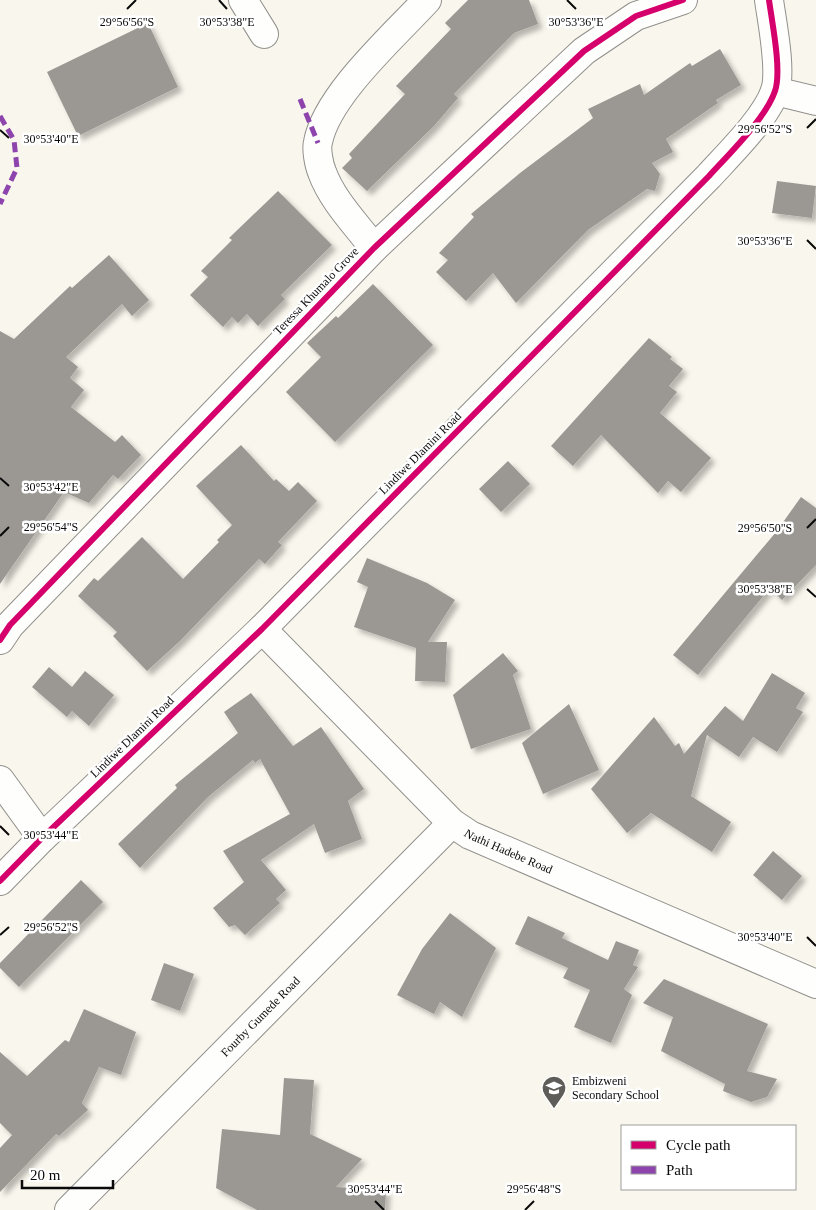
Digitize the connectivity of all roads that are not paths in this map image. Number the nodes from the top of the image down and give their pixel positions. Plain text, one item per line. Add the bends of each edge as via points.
1 (243, 0) edge
2 (427, 0) edge
3 (683, 0) edge
4 (769, 0) edge
5 (264, 34) dead end
6 (775, 91) junction
7 (816, 101) edge
8 (374, 248) junction
9 (262, 629) junction
10 (0, 640) edge
11 (0, 780) edge
12 (452, 823) junction
13 (42, 838) junction
14 (0, 882) edge
15 (816, 984) edge
16 (69, 1210) edge

1 - 5 street
2 - 8 street, Teressa Khumalo Grove via 349,86 330,111 318,143 322,171 332,193
3 - 8 street, Teressa Khumalo Grove via 636,16 584,51
4 - 6 street, Lindiwe Dlamini Road via 777,53
6 - 7 street
6 - 9 street, Lindiwe Dlamini Road via 754,127 709,176
8 - 10 street, Teressa Khumalo Grove via 10,625
9 - 12 street, Nathi Hadebe Road
9 - 13 street, Lindiwe Dlamini Road
11 - 13 street
12 - 15 street, Nathi Hadebe Road via 470,835
12 - 16 street, Fourby Gumede Road
13 - 14 street, Lindiwe Dlamini Road

